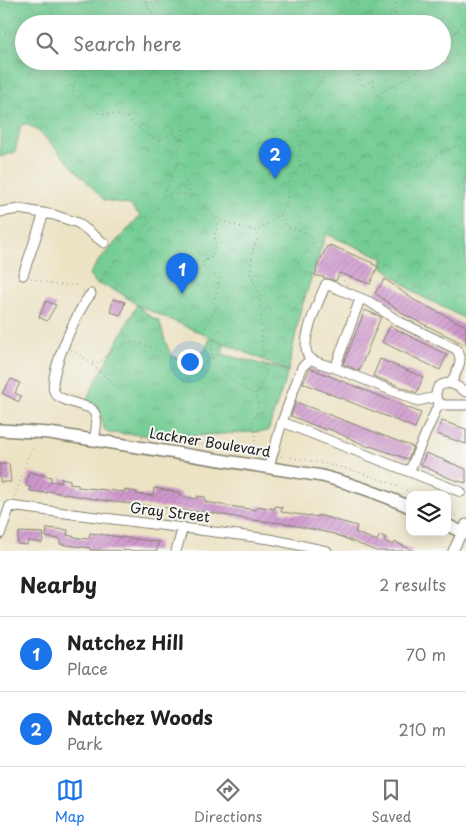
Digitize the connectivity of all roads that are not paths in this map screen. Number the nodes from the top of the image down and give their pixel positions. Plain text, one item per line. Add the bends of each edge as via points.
1 (0, 212) edge
2 (44, 213) junction
3 (104, 243) dead end
4 (24, 273) road end
5 (89, 296) road end
6 (360, 299) junction
7 (311, 359) junction
8 (335, 368) junction
9 (451, 384) junction
10 (466, 392) edge
11 (437, 400) junction
12 (466, 404) edge
13 (282, 422) junction
14 (0, 430) edge
15 (94, 440) junction
16 (268, 467) junction
17 (409, 472) junction
18 (461, 492) dead end
19 (406, 505) edge
20 (451, 526) edge
21 (183, 527) junction
22 (465, 530) edge
23 (0, 534) edge
24 (176, 551) edge
25 (327, 551) edge
26 (453, 551) edge

1 - 2 street via 19,209
2 - 3 street via 78,223
2 - 4 street
5 - 15 street via 76,317 52,386 58,397 94,411
6 - 7 street via 326,284 311,319 306,346
6 - 8 street
6 - 9 street via 456,350 461,361
7 - 8 street
7 - 13 street via 302,367
8 - 11 street via 418,401
9 - 10 street
9 - 11 street via 442,384 438,388
11 - 12 street via 443,406
11 - 17 street
13 - 16 street
13 - 17 street
14 - 15 main road, Lackner Boulevard
15 - 16 main road, Lackner Boulevard
16 - 19 main road, Lackner Boulevard via 353,484
17 - 18 street
20 - 22 main road
21 - 23 street, Gray Street via 10,506
21 - 24 street
21 - 25 street, Gray Street
22 - 26 street

